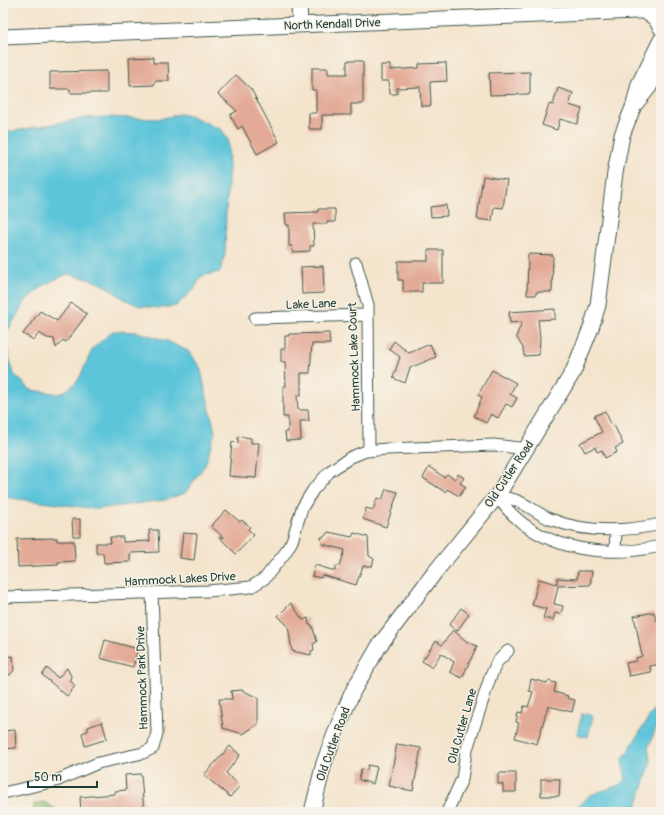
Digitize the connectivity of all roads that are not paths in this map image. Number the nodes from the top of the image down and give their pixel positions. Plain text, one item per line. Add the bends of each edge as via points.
1 (299, 3) edge
2 (643, 10) junction
3 (661, 10) edge
4 (300, 25) junction
5 (661, 28) edge
6 (3, 37) edge
7 (661, 40) edge
8 (661, 63) edge
9 (634, 105) junction
10 (356, 263) dead end
11 (367, 315) junction
12 (255, 318) dead end
13 (527, 449) junction
14 (369, 450) junction
15 (497, 496) junction
16 (661, 524) edge
17 (616, 530) junction
18 (661, 546) edge
19 (615, 551) junction
20 (152, 593) junction
21 (3, 597) edge
22 (508, 651) dead end
23 (3, 794) edge
24 (312, 812) edge
25 (448, 812) edge

1 - 4 main road
2 - 3 main road, North Kendall Drive
2 - 4 main road, North Kendall Drive
2 - 5 main road via 655,18
4 - 6 main road, North Kendall Drive
7 - 9 main road, Old Cutler Road via 639,84
8 - 9 main road, Old Cutler Road via 649,87
9 - 13 main road, Old Cutler Road via 622,135 598,305 591,328 572,372
10 - 11 street, Hammock Lake Court via 368,305
11 - 12 street, Lake Lane
11 - 14 street, Hammock Lake Court
13 - 14 street, Hammock Lakes Drive via 494,446
13 - 15 main road, Old Cutler Road
14 - 20 street, Hammock Lakes Drive via 344,461 321,480 302,508 287,550 270,574 259,584 225,591
15 - 17 street via 516,500 551,519 585,528
15 - 19 street via 508,512 552,541 583,549
15 - 24 main road, Old Cutler Road via 379,646 353,691 338,726 324,763
16 - 17 street
17 - 19 street
18 - 19 street
20 - 21 street, Hammock Lakes Drive
20 - 23 street, Hammock Park Drive via 157,733 153,748 143,753 98,763 56,781
22 - 25 street, Old Cutler Lane via 497,662 490,678 466,752 462,778

